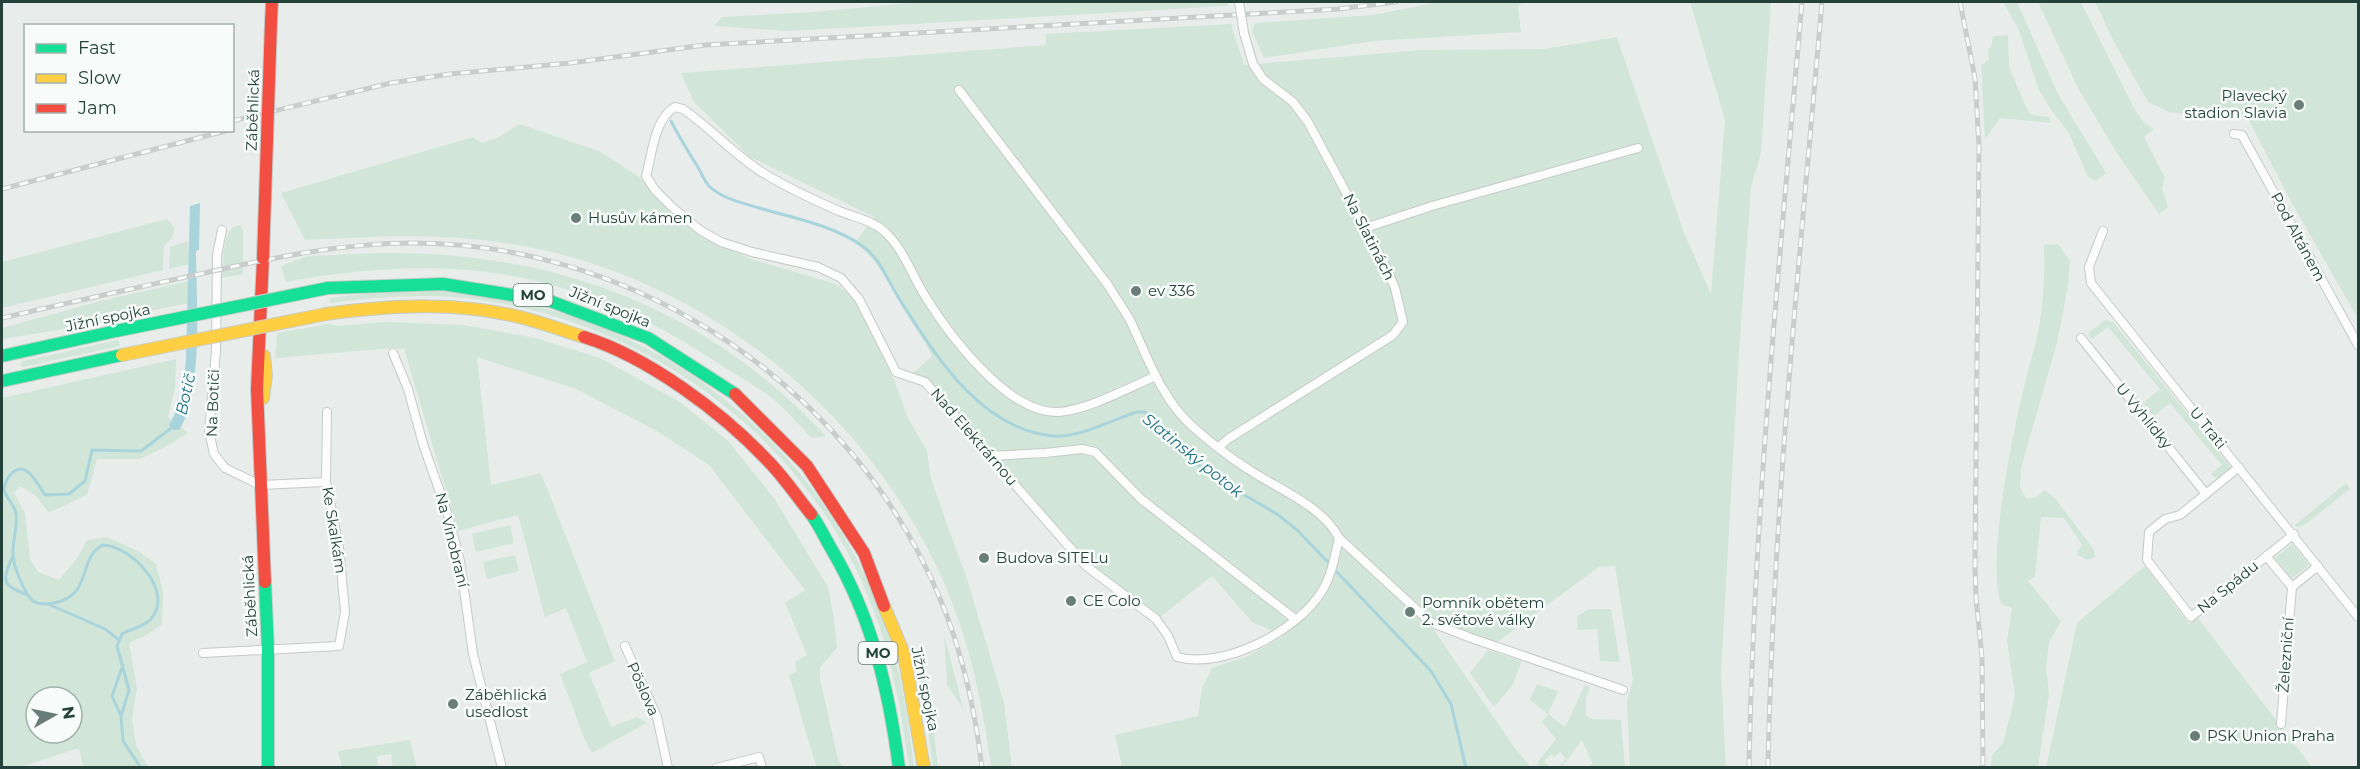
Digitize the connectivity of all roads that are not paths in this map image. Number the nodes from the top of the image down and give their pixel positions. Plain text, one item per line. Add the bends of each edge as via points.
1 (272, 2) edge
2 (1239, 2) edge
3 (959, 90) dead end
4 (661, 106) dead end
5 (675, 107) junction
6 (2234, 134) dead end
7 (1638, 148) dead end
8 (1365, 228) junction
9 (222, 230) dead end
10 (2103, 231) dead end
11 (2081, 338) dead end
12 (2358, 345) edge
13 (393, 352) dead end
14 (2, 356) edge
15 (1156, 376) junction
16 (2, 381) edge
17 (327, 412) dead end
18 (1219, 447) junction
19 (990, 456) junction
20 (2240, 467) junction
21 (326, 482) junction
22 (260, 485) junction
23 (2206, 494) junction
24 (2294, 534) junction
25 (1339, 538) junction
26 (2266, 556) junction
27 (2318, 566) junction
28 (2292, 587) junction
29 (2358, 617) edge
30 (1295, 619) junction
31 (625, 646) dead end
32 (268, 650) junction
33 (203, 653) dead end
34 (1623, 690) dead end
35 (2281, 724) dead end
36 (268, 768) edge
37 (502, 768) edge
38 (668, 768) edge
39 (716, 768) edge
40 (762, 768) edge
41 (899, 768) edge
42 (924, 768) edge

1 - 22 main road, Záběhlická, bridge via 261,328 266,375 259,423
2 - 8 street, Na Slatinách, bridge via 1253,64 1263,79 1293,102 1308,122
3 - 15 street via 1108,285
4 - 5 street
5 - 15 street via 696,118 744,161 766,175 884,231 896,243 926,298 951,333 990,376 1020,401 1047,411 1070,411
5 - 19 street, Nad Elektrárnou via 660,125 646,176 655,190 700,230 722,242 818,267 842,278 859,299 896,372 925,382
6 - 12 street, Pod Altánem via 2242,135
7 - 8 street
8 - 18 street, Na Slatinách via 1395,288 1403,322 1393,335
9 - 22 street, Na Botiči via 217,255 210,441 225,468
10 - 20 street, U Trati via 2089,267 2091,283
11 - 23 street, U Vyhlídky
13 - 37 street, Na Vinobraní via 455,543 473,654
14 - 42 main road, Jižní spojka / MO, bridge via 328,288 386,282 444,282 500,289 556,301 605,318 696,366 739,398 776,431 838,509 885,600 902,649
15 - 18 street via 1181,414
16 - 41 main road, MO, bridge via 253,327 382,307 481,310 535,320 586,337 642,363 685,389 761,451 792,487 820,526 868,623 883,671
17 - 21 street, Ke Skalkám
18 - 25 street via 1248,470 1303,503
19 - 30 street via 1082,449 1095,452 1136,495
19 - 30 street, Nad Elektrárnou via 1086,566 1156,619 1177,657 1190,660 1222,656 1253,645
20 - 23 street
20 - 24 street, U Trati
21 - 22 street, Na Botiči
21 - 32 street, Ke Skalkám via 339,547 345,612 339,646
22 - 32 main road, Záběhlická
23 - 26 street, Na Spádu via 2180,515 2165,519 2149,532 2147,560 2190,617
24 - 26 street, Na Spádu
24 - 27 street, U Trati
25 - 30 street via 1323,590
25 - 34 street via 1430,622
26 - 28 street
27 - 28 street
27 - 29 street, U Trati
28 - 35 street, Železniční
31 - 38 street, Pöslova via 657,717
32 - 33 street
32 - 36 main road, Záběhlická
39 - 40 street via 759,758

